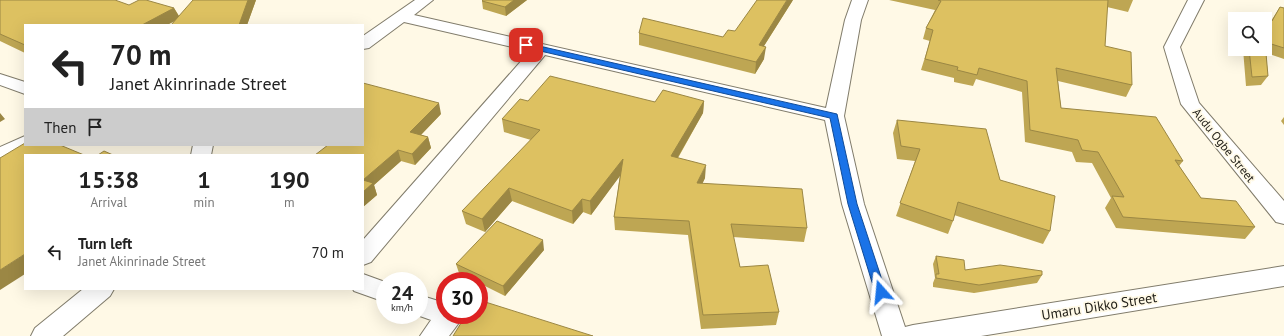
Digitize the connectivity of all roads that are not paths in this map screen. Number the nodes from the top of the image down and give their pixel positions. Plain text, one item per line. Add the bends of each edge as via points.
1 (425, 0) edge
2 (860, 0) edge
3 (1196, 0) edge
4 (402, 17) junction
5 (364, 43) edge
6 (541, 49) junction
7 (0, 79) edge
8 (24, 88) edge
9 (834, 116) junction
10 (24, 143) edge
11 (0, 155) edge
12 (1284, 216) edge
13 (364, 255) edge
14 (1284, 276) edge
15 (364, 284) edge
16 (376, 289) edge
17 (99, 290) edge
18 (443, 324) edge
19 (44, 336) edge
20 (433, 336) edge
21 (895, 336) edge
22 (913, 336) edge

1 - 4 street
2 - 9 street via 852,20
3 - 12 street, Audu Ogbe Street via 1172,48 1190,104
4 - 5 street
4 - 6 street
6 - 9 street
6 - 13 street
7 - 8 street
9 - 21 street via 853,204
10 - 11 street
14 - 22 street, Umaru Dikko Street
15 - 16 street
17 - 19 street
18 - 20 street

